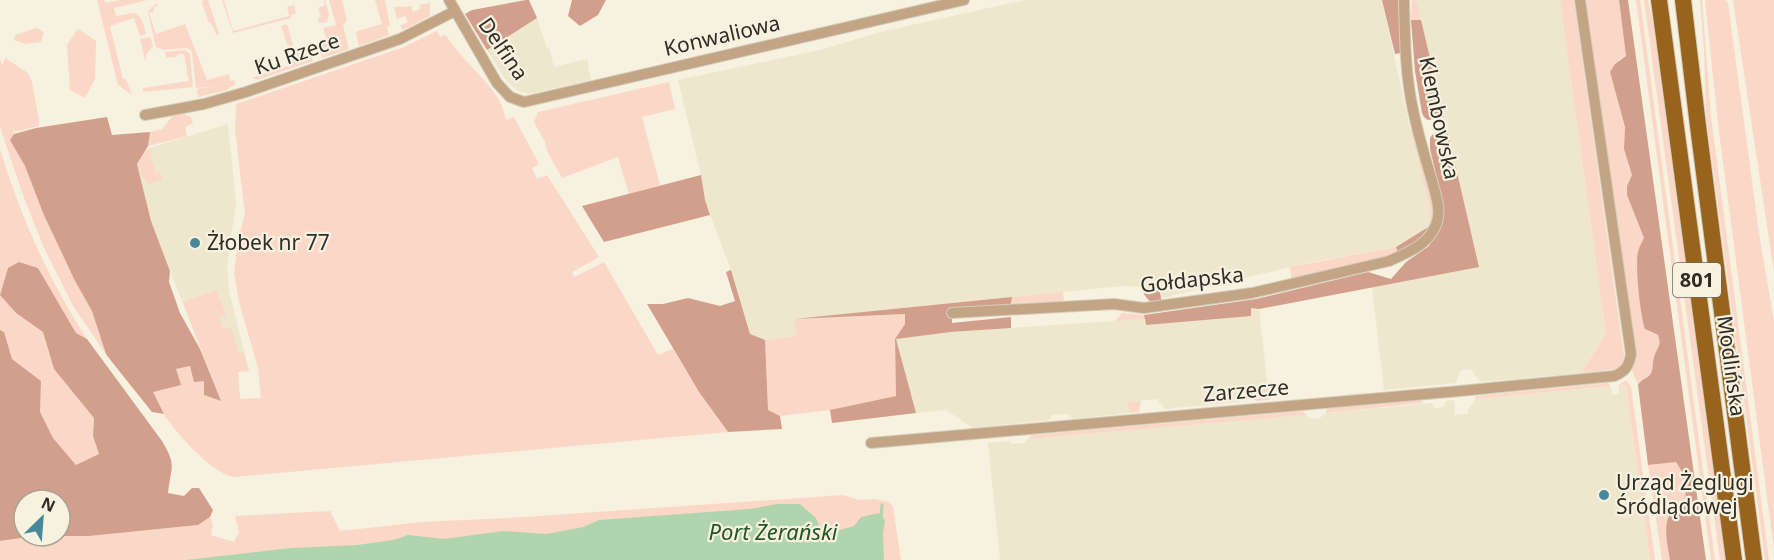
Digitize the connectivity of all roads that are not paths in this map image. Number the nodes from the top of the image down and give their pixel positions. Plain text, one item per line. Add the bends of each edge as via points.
1 (449, 0) edge
2 (963, 0) edge
3 (1404, 0) edge
4 (1580, 0) edge
5 (1659, 0) edge
6 (1683, 0) edge
7 (454, 11) junction
8 (524, 102) joint
9 (145, 114) dead end
10 (1426, 240) joint
11 (952, 313) dead end
12 (871, 443) dead end
13 (1734, 560) edge
14 (1754, 560) edge

1 - 7 street, Delfina
2 - 8 street, Konwaliowa
3 - 10 street, Klembowska via 1406,72 1438,215
4 - 12 street, Zarzecze via 1631,354 1623,372 1460,392
5 - 13 main road, Modlińska / 801
6 - 14 main road, Modlińska / 801
7 - 8 street, Delfina via 497,83 510,97
7 - 9 street, Ku Rzece via 400,39 246,92
10 - 11 street, Gołdapska via 1389,261 1252,293 1144,308 1114,304

